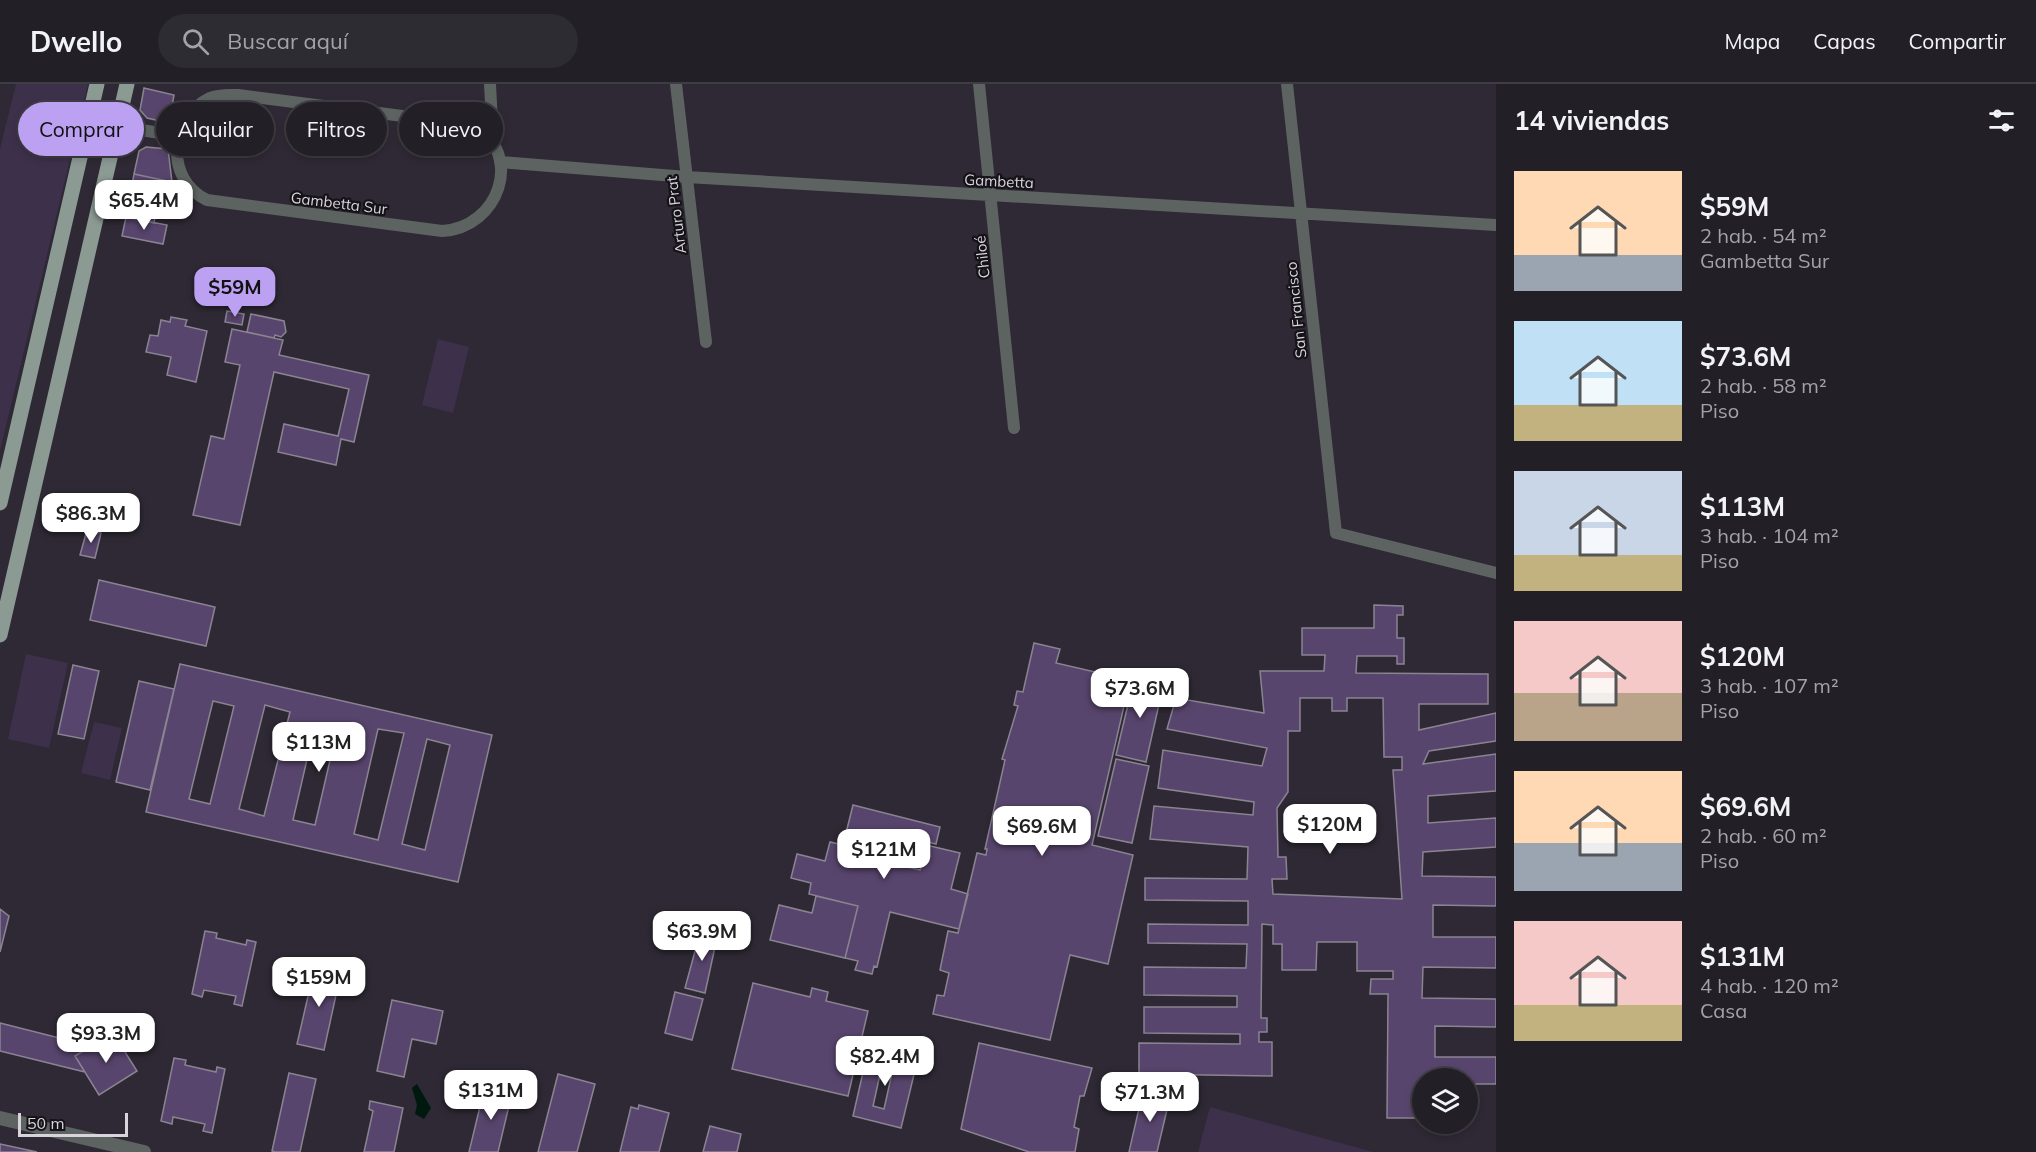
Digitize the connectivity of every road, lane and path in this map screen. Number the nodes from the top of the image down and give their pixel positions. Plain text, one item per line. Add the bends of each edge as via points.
1 (97, 84) edge
2 (127, 84) edge
3 (490, 84) edge
4 (676, 84) edge
5 (979, 84) edge
6 (1287, 84) edge
7 (123, 102) edge
8 (205, 102) edge
9 (491, 102) edge
10 (399, 115) edge
11 (110, 156) edge
12 (178, 156) edge
13 (498, 156) edge
14 (500, 162) junction
15 (687, 177) junction
16 (991, 196) junction
17 (1300, 213) junction
18 (1496, 225) edge
19 (706, 342) dead end
20 (1014, 428) dead end
21 (0, 503) edge
22 (1496, 573) edge
23 (0, 635) edge
24 (0, 1118) edge
25 (144, 1152) edge

1 - 21 main road
2 - 7 main road
3 - 9 street
4 - 15 street, Arturo Prat
5 - 16 street, Chiloé
6 - 17 street, San Francisco
8 - 10 street via 214,97 238,95
11 - 23 main road
12 - 14 street, Gambetta Sur via 184,180 207,200 437,231 463,227 485,213 496,191
13 - 14 street
14 - 15 street, Gambetta
15 - 16 street, Gambetta
15 - 19 street, Arturo Prat
16 - 17 street, Gambetta
16 - 20 street, Chiloé
17 - 18 street, Gambetta
17 - 22 street, San Francisco via 1336,533
24 - 25 street

